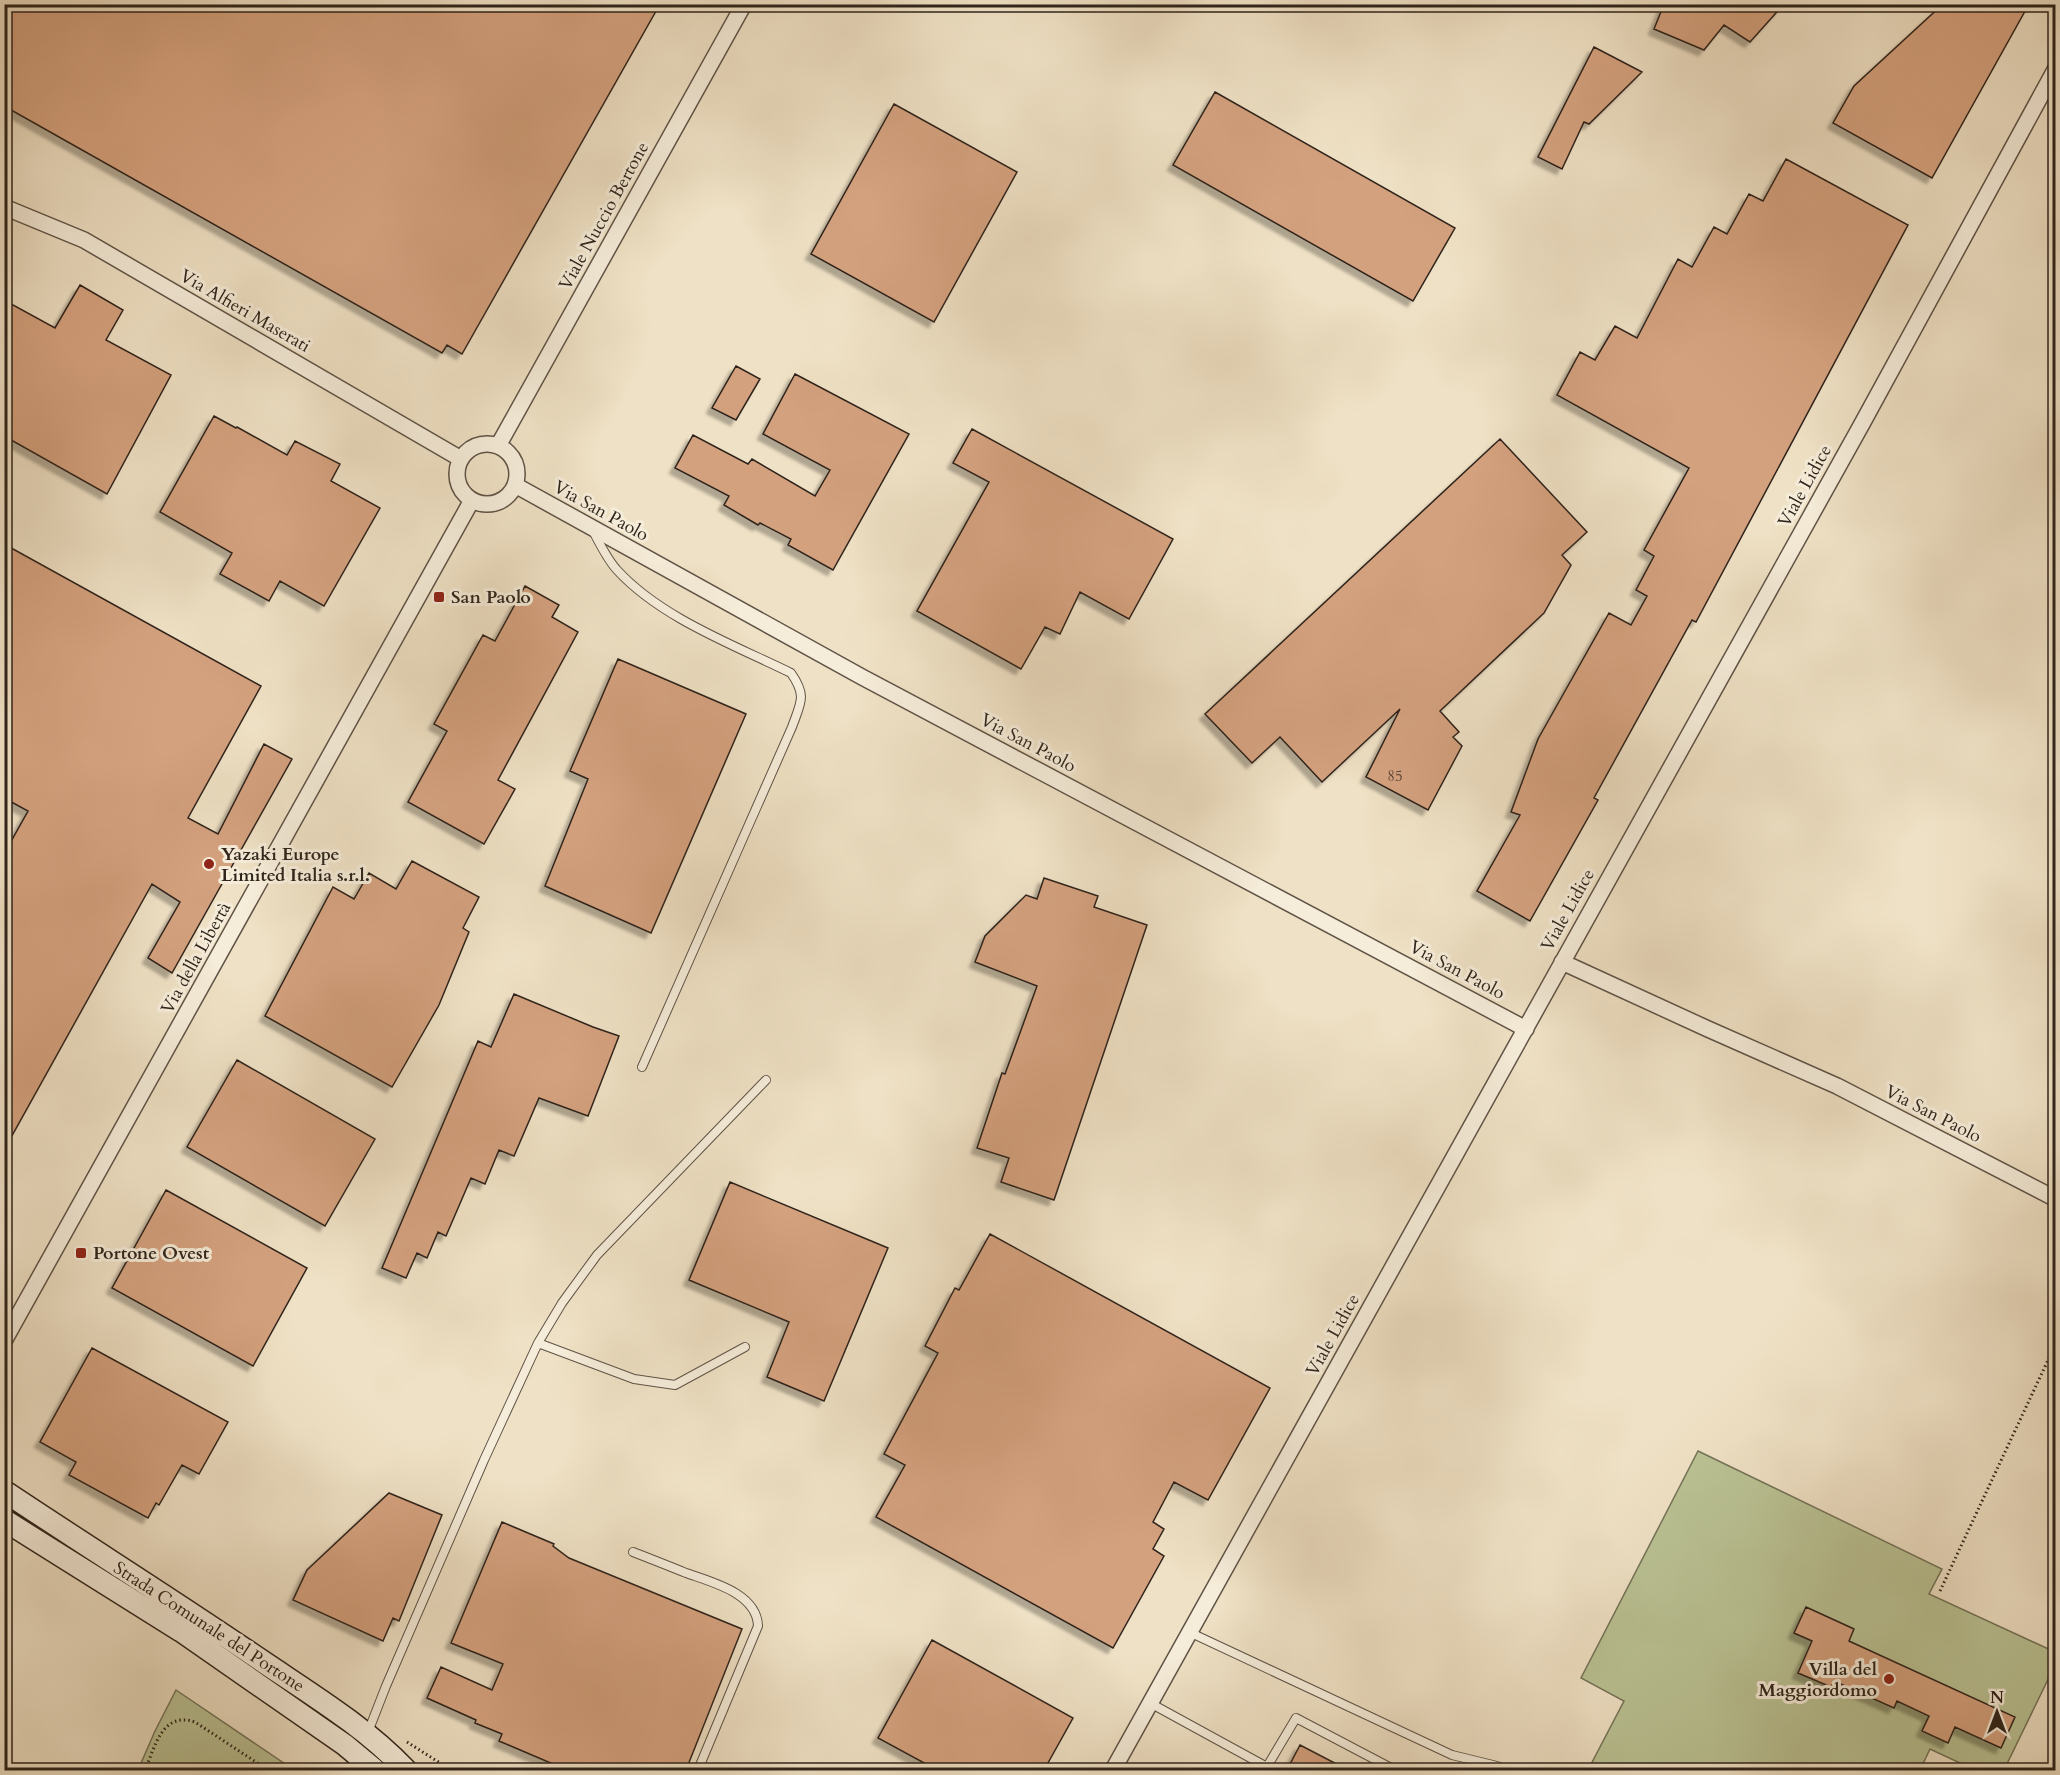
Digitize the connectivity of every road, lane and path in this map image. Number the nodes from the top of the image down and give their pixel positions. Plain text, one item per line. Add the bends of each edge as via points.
1 (744, 4) edge
2 (2055, 68) edge
3 (4, 207) edge
4 (498, 446) junction
5 (461, 459) junction
6 (514, 485) junction
7 (472, 500) junction
8 (591, 527) junction
9 (1562, 962) junction
10 (1526, 1029) junction
11 (642, 1067) dead end
12 (766, 1080) dead end
13 (2055, 1199) edge
14 (4, 1341) edge
15 (2055, 1342) edge
16 (538, 1343) junction
17 (746, 1347) dead end
18 (4, 1491) edge
19 (4, 1520) edge
20 (633, 1552) dead end
21 (1940, 1591) dead end
22 (1189, 1632) junction
23 (1150, 1703) junction
24 (368, 1733) junction
25 (1266, 1769) edge
26 (145, 1770) edge
27 (268, 1770) edge
28 (375, 1770) edge
29 (406, 1770) edge
30 (698, 1770) edge
31 (1113, 1770) edge
32 (1395, 1770) edge
33 (1506, 1770) edge

1 - 4 street, Viale Nuccio Bertone
2 - 9 street, Viale Lidice
3 - 5 street, Via Alfieri Maserati via 84,240
4 - 5 street via 482,445 466,452
4 - 6 street via 516,467
5 - 7 street via 457,477
6 - 7 street via 501,500
6 - 8 street, Via San Paolo
7 - 14 street, Via della Libertà
8 - 10 street, Via San Paolo via 862,677
8 - 11 lane via 616,569 636,588 678,617 791,673 800,686 801,700 792,727
9 - 10 street, Viale Lidice
9 - 13 street, Via San Paolo via 1837,1086
10 - 22 street, Viale Lidice
12 - 16 lane via 597,1255
15 - 21 path
16 - 17 lane via 634,1379 675,1385
16 - 24 lane
18 - 24 street, Strada Comunale del Portone
19 - 28 street, Strada Comunale del Portone via 181,1631
20 - 30 lane via 726,1588 741,1598 757,1619 758,1626
22 - 23 street, Viale Lidice
22 - 33 lane via 1452,1755
23 - 25 lane
23 - 31 street, Viale Lidice
24 - 29 street, Strada Comunale del Portone
25 - 32 lane via 1296,1718
26 - 27 path via 166,1726 185,1719

